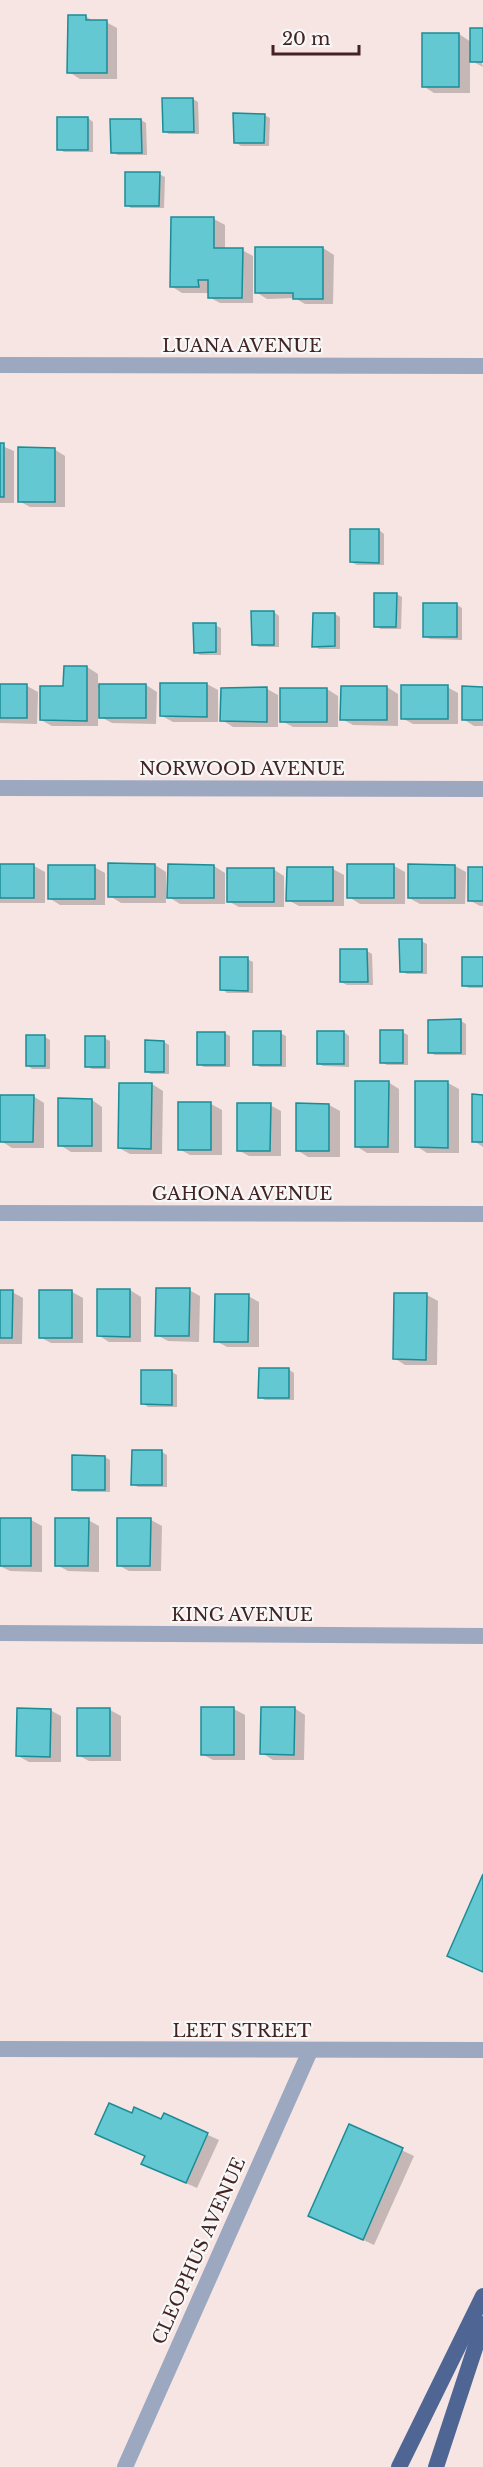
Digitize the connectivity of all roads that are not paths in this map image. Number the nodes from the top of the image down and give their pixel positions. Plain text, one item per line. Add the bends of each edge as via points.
1 (0, 365) edge
2 (483, 366) edge
3 (0, 788) edge
4 (483, 789) edge
5 (0, 1213) edge
6 (483, 1214) edge
7 (0, 1633) edge
8 (483, 1636) edge
9 (0, 2049) edge
10 (483, 2050) edge
11 (310, 2051) junction
12 (483, 2296) edge
13 (483, 2324) edge
14 (125, 2467) edge
15 (399, 2467) edge
16 (436, 2467) edge

1 - 2 street, LUANA AVENUE
3 - 4 street, NORWOOD AVENUE
5 - 6 street, GAHONA AVENUE
7 - 8 street, KING AVENUE
9 - 11 street, LEET STREET
10 - 11 street, LEET STREET
11 - 14 street, CLEOPHUS AVENUE
12 - 15 highway
13 - 16 highway

